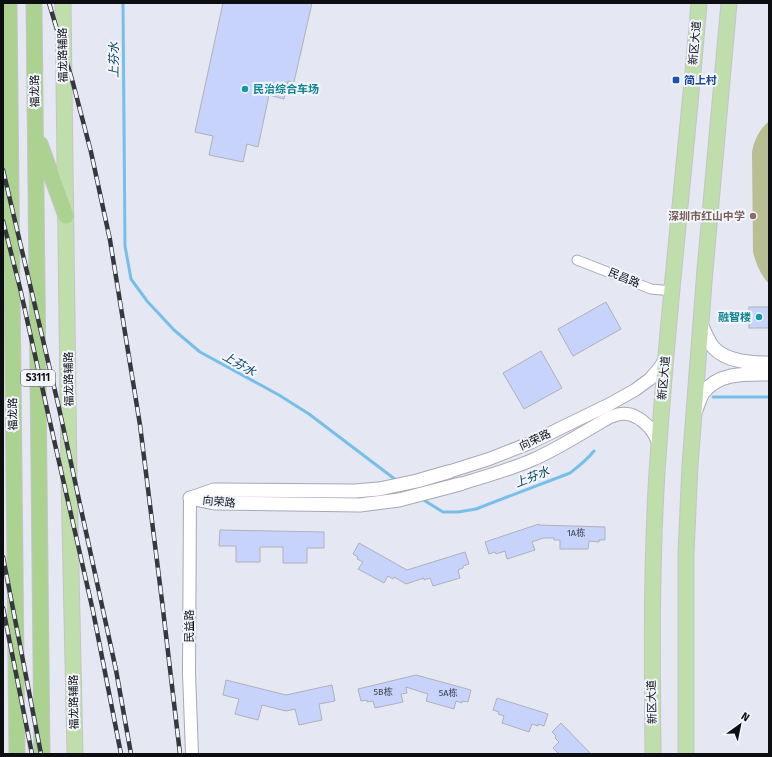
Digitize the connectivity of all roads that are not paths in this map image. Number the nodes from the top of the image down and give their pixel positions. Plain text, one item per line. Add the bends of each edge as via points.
1 (9, 3) edge
2 (34, 3) edge
3 (63, 3) edge
4 (699, 3) edge
5 (729, 3) edge
6 (36, 131) junction
7 (66, 216) junction
8 (577, 260) dead end
9 (672, 291) junction
10 (701, 325) junction
11 (666, 355) junction
12 (769, 363) edge
13 (769, 374) edge
14 (694, 413) junction
15 (659, 445) junction
16 (448, 472) joint
17 (460, 484) joint
18 (190, 498) junction
19 (17, 754) edge
20 (42, 754) edge
21 (75, 754) edge
22 (192, 754) edge
23 (653, 754) edge
24 (686, 754) edge

1 - 19 highway, 福龙路 / S3111
2 - 6 highway, 福龙路 / S3111
3 - 7 main road, 福龙路辅路
4 - 9 main road, 新区大道
5 - 10 main road
6 - 7 highway
6 - 20 highway, 福龙路 / S3111
7 - 21 main road, 福龙路辅路
8 - 9 street, 民昌路 via 651,289
9 - 11 main road, 新区大道
10 - 12 main road via 713,346 723,355 743,361
10 - 14 main road
11 - 15 main road, 新区大道
11 - 16 street, 向荣路 via 650,379 610,404 530,443
13 - 14 main road via 742,374 722,378 703,393
14 - 24 main road via 686,553
15 - 17 street, 向荣路 via 653,433 639,419 629,414 618,414 532,460
15 - 23 main road, 新区大道 via 652,595
16 - 18 main road, 向荣路 via 379,489 214,490
17 - 18 main road, 向荣路 via 399,500 360,505 214,503
18 - 22 street, 民益路 via 189,673

